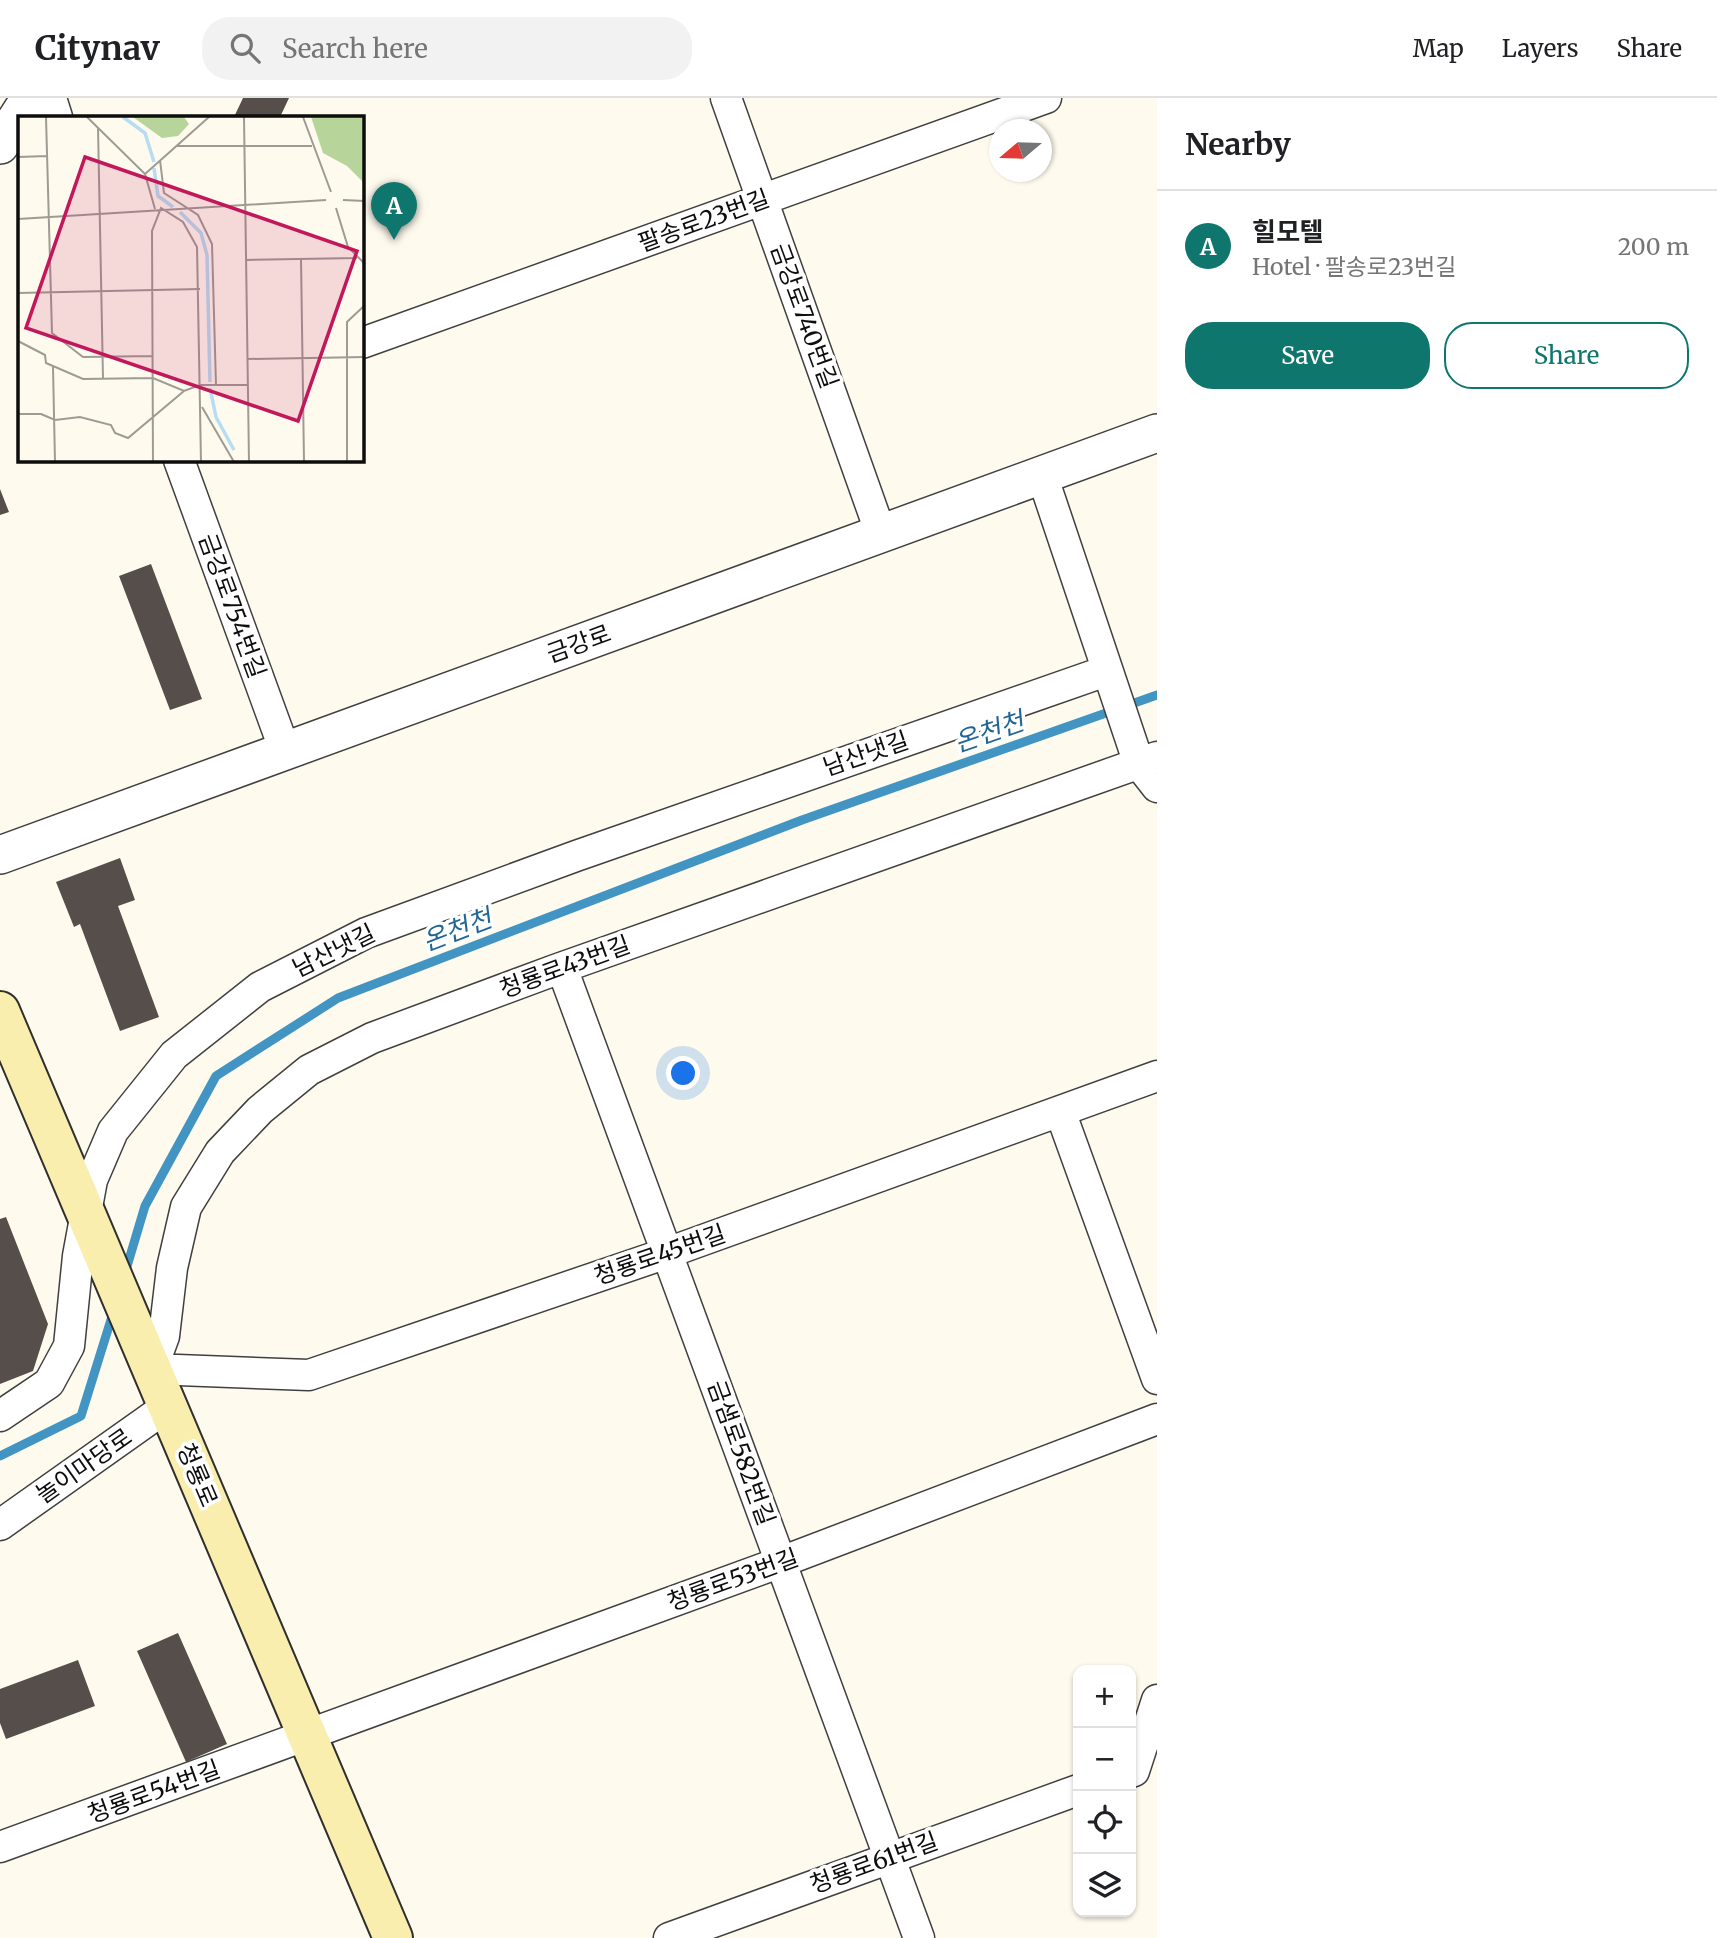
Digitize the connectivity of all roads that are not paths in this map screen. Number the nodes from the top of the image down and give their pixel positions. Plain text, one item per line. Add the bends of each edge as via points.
1 (30, 98) edge
2 (51, 98) edge
3 (726, 98) edge
4 (1046, 98) edge
5 (19, 116) edge
6 (57, 116) edge
7 (18, 117) edge
8 (0, 145) edge
9 (762, 200) junction
10 (364, 342) edge
11 (1157, 433) edge
12 (180, 462) edge
13 (1042, 475) junction
14 (881, 534) junction
15 (1108, 677) junction
16 (285, 751) junction
17 (1142, 753) edge
18 (1157, 787) edge
19 (0, 855) edge
20 (562, 968) junction
21 (0, 1012) edge
22 (1157, 1076) edge
23 (1060, 1111) junction
24 (86, 1214) junction
25 (667, 1253) junction
26 (152, 1369) junction
27 (1157, 1379) edge
28 (168, 1406) junction
29 (0, 1416) edge
30 (1157, 1419) edge
31 (0, 1525) edge
32 (781, 1562) junction
33 (1157, 1700) edge
34 (308, 1737) junction
35 (1136, 1760) edge
36 (1075, 1791) edge
37 (0, 1847) edge
38 (889, 1857) junction
39 (393, 1938) edge
40 (669, 1938) edge
41 (919, 1938) edge

1 - 5 street
2 - 6 street
3 - 9 street, 금강로740번길
4 - 9 street, 팔송로23번길
7 - 8 street
9 - 10 street, 팔송로23번길
9 - 14 street, 금강로740번길
11 - 13 street, 금강로
12 - 16 street, 금강로754번길
13 - 14 street, 금강로
13 - 15 street
14 - 16 street, 금강로
15 - 17 street
15 - 24 street, 남산냇길 via 589,851 366,933 260,987 174,1055 113,1131 92,1180
16 - 19 street, 금강로
17 - 18 street
17 - 20 street, 청룡로43번길
20 - 25 street, 금샘로582번길
20 - 26 street, 청룡로43번길 via 372,1038 309,1070 260,1110 220,1152 186,1207 172,1268 164,1336
21 - 24 main road, 청룡로
22 - 23 street, 청룡로45번길
23 - 25 street, 청룡로45번길
23 - 27 street
24 - 26 main road, 청룡로
24 - 29 street, 남산냇길 via 69,1346 49,1382
25 - 26 street, 청룡로45번길 via 309,1376
25 - 32 street, 금샘로582번길
26 - 28 main road, 청룡로
28 - 31 street, 놀이마당로
28 - 34 main road, 청룡로
30 - 32 street, 청룡로53번길
32 - 34 street, 청룡로53번길
32 - 38 street, 금샘로582번길
33 - 35 street
34 - 37 street, 청룡로54번길
34 - 39 main road, 청룡로
36 - 38 street, 청룡로61번길
38 - 40 street, 청룡로61번길
38 - 41 street, 금샘로582번길

